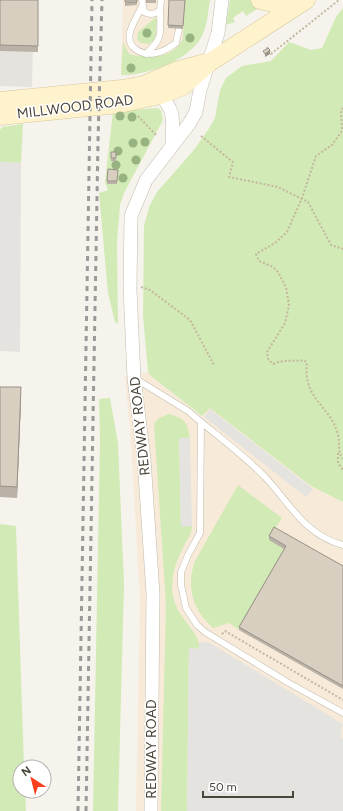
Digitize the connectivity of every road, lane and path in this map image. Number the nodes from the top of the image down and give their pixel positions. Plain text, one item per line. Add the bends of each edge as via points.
1 (161, 0) edge
2 (222, 0) edge
3 (260, 0) edge
4 (339, 0) edge
5 (305, 1) edge
6 (142, 3) edge
7 (160, 10) junction
8 (180, 29) edge
9 (267, 47) edge
10 (146, 54) junction
11 (210, 62) junction
12 (160, 95) junction
13 (0, 101) edge
14 (343, 108) edge
15 (137, 115) dead end
16 (0, 116) edge
17 (157, 136) dead end
18 (202, 136) dead end
19 (172, 145) junction
20 (302, 198) junction
21 (343, 249) edge
22 (131, 284) junction
23 (214, 366) dead end
24 (134, 378) junction
25 (201, 422) junction
26 (338, 452) junction
27 (343, 459) edge
28 (343, 470) edge
29 (343, 545) edge
30 (217, 640) junction
31 (343, 700) edge
32 (343, 713) edge
33 (151, 811) edge

1 - 7 lane
2 - 11 street, REDWAY ROAD via 218,33
3 - 5 main road via 277,4
4 - 9 path via 271,54
5 - 11 main road, MILLWOOD ROAD
6 - 7 lane via 144,12 148,14 155,14
6 - 10 lane via 130,33 130,44 135,50
7 - 10 lane via 158,43
8 - 10 lane via 176,43 157,53
11 - 12 main road, MILLWOOD ROAD via 183,86
11 - 13 main road, MILLWOOD ROAD via 122,89
11 - 19 street, REDWAY ROAD via 200,90 196,112
12 - 16 main road, MILLWOOD ROAD via 119,104
12 - 19 street via 172,110
14 - 20 path via 340,110 342,131 332,145 316,156
15 - 17 path
18 - 20 path via 233,162 229,178 278,187
19 - 22 street, REDWAY ROAD via 146,180 131,216
20 - 21 path via 311,206 331,245
20 - 26 path via 287,232 275,243 256,254 259,260 273,266 278,272 286,287 289,305 285,323 267,352 268,359 273,364 285,359 294,362 304,360 307,363 305,375 311,392 330,418 338,435
22 - 23 path via 150,290 190,320
22 - 24 street, REDWAY ROAD
24 - 25 lane via 188,411
24 - 33 street, REDWAY ROAD via 144,459 153,594
25 - 29 lane via 266,478 308,527 331,542
25 - 30 lane via 200,533 188,555 181,585 186,608 205,632
26 - 27 path
26 - 28 path via 338,463
30 - 31 path via 225,631
30 - 32 lane

